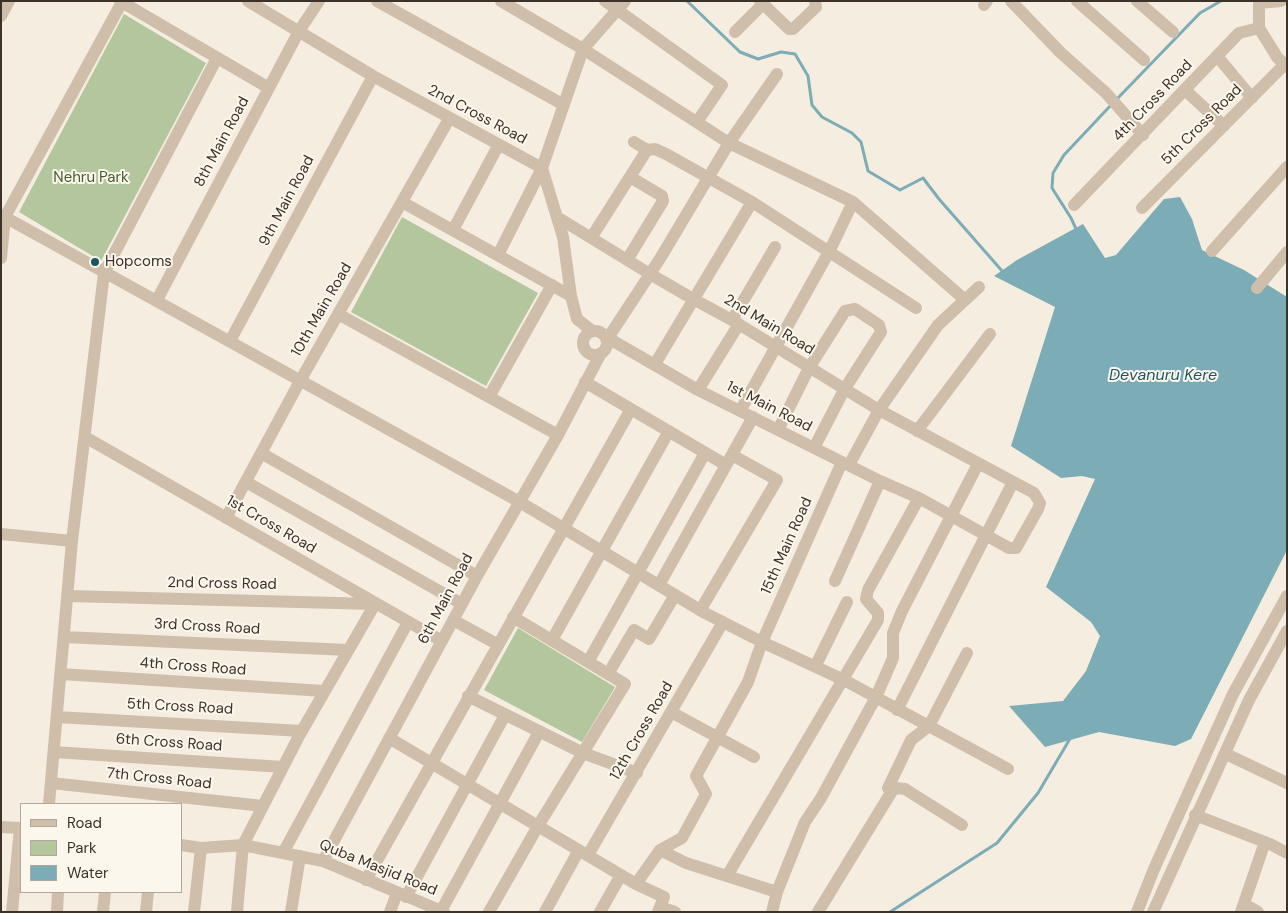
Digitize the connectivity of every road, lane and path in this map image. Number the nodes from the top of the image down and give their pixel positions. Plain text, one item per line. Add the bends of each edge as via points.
1 (9, 1) edge
2 (248, 1) edge
3 (319, 1) edge
4 (377, 1) edge
5 (501, 1) edge
6 (605, 1) edge
7 (815, 1) edge
8 (1011, 1) edge
9 (1076, 1) edge
10 (1137, 1) edge
11 (1281, 1) edge
12 (121, 2) edge
13 (1259, 2) edge
14 (762, 3) edge
15 (621, 6) edge
16 (1, 16) edge
17 (1259, 28) junction
18 (299, 31) junction
19 (734, 32) dead end
20 (1173, 32) dead end
21 (583, 49) junction
22 (1217, 56) junction
23 (217, 58) junction
24 (1144, 60) dead end
25 (1286, 66) edge
26 (777, 74) dead end
27 (373, 76) junction
28 (269, 88) junction
29 (1185, 90) junction
30 (1252, 98) junction
31 (564, 105) junction
32 (449, 119) junction
33 (697, 122) junction
34 (1224, 126) junction
35 (1142, 135) junction
36 (634, 142) dead end
37 (729, 143) junction
38 (498, 146) junction
39 (647, 150) junction
40 (1287, 167) edge
41 (542, 168) junction
42 (630, 177) junction
43 (708, 177) junction
44 (402, 202) junction
45 (752, 202) junction
46 (853, 202) junction
47 (1074, 205) dead end
48 (1142, 208) dead end
49 (3, 216) edge
50 (557, 217) junction
51 (453, 230) junction
52 (591, 238) junction
53 (775, 247) dead end
54 (830, 250) junction
55 (1212, 251) dead end
56 (1287, 252) edge
57 (498, 255) junction
58 (1, 258) edge
59 (628, 260) junction
60 (104, 273) junction
61 (650, 274) junction
62 (552, 286) junction
63 (978, 286) dead end
64 (1257, 288) dead end
65 (571, 296) junction
66 (964, 299) junction
67 (156, 300) junction
68 (693, 300) junction
69 (916, 308) dead end
70 (338, 314) junction
71 (736, 322) junction
72 (591, 330) junction
73 (990, 334) dead end
74 (608, 338) junction
75 (230, 341) junction
76 (775, 348) junction
77 (600, 355) junction
78 (655, 364) junction
79 (809, 368) junction
80 (300, 380) junction
81 (586, 382) junction
82 (698, 390) junction
83 (844, 390) junction
84 (489, 397) junction
85 (631, 410) junction
86 (878, 410) junction
87 (740, 411) junction
88 (753, 417) junction
89 (778, 430) junction
90 (917, 431) junction
91 (669, 432) junction
92 (558, 435) junction
93 (85, 437) junction
94 (814, 448) junction
95 (261, 453) junction
96 (705, 453) junction
97 (729, 460) junction
98 (972, 461) junction
99 (846, 464) junction
100 (880, 481) junction
101 (246, 482) junction
102 (1013, 482) junction
103 (919, 498) junction
104 (518, 501) junction
105 (951, 516) junction
106 (226, 518) junction
107 (564, 530) junction
108 (1, 534) edge
109 (987, 536) junction
110 (72, 541) junction
111 (601, 551) junction
112 (638, 573) junction
113 (477, 576) junction
114 (835, 581) dead end
115 (659, 585) junction
116 (675, 595) junction
117 (68, 596) junction
118 (1287, 596) edge
119 (847, 602) dead end
120 (375, 604) junction
121 (462, 604) junction
122 (701, 609) junction
123 (513, 616) junction
124 (453, 620) junction
125 (408, 622) junction
126 (722, 622) junction
127 (1287, 631) edge
128 (64, 637) junction
129 (552, 640) junction
130 (442, 641) junction
131 (762, 642) junction
132 (497, 644) junction
133 (348, 650) junction
134 (967, 653) dead end
135 (588, 662) junction
136 (816, 665) junction
137 (61, 674) junction
138 (608, 674) junction
139 (844, 680) junction
140 (324, 691) junction
141 (468, 696) junction
142 (876, 698) junction
143 (897, 710) junction
144 (671, 712) junction
145 (505, 715) junction
146 (57, 717) junction
147 (929, 726) junction
148 (302, 731) junction
149 (539, 732) junction
150 (718, 737) junction
151 (389, 738) junction
152 (54, 752) junction
153 (583, 753) junction
154 (1226, 754) junction
155 (754, 757) dead end
156 (430, 763) junction
157 (283, 767) junction
158 (1008, 768) dead end
159 (637, 773) junction
160 (51, 783) junction
161 (466, 784) junction
162 (1287, 784) edge
163 (888, 788) dead end
164 (49, 803) edge
165 (501, 804) junction
166 (262, 806) junction
167 (1195, 815) junction
168 (538, 826) junction
169 (962, 826) dead end
170 (1, 827) edge
171 (20, 828) edge
172 (20, 837) edge
173 (1265, 842) junction
174 (182, 845) edge
175 (243, 845) junction
176 (201, 848) junction
177 (660, 850) junction
178 (282, 853) junction
179 (583, 853) junction
180 (1287, 853) edge
181 (300, 856) junction
182 (323, 861) junction
183 (621, 875) junction
184 (727, 876) junction
185 (366, 880) junction
186 (636, 884) junction
187 (777, 892) junction
188 (58, 893) edge
189 (105, 893) edge
190 (148, 893) edge
191 (401, 895) junction
192 (1242, 908) edge
193 (659, 909) edge
194 (443, 911) edge
195 (12, 912) edge
196 (57, 912) edge
197 (103, 912) edge
198 (146, 912) edge
199 (194, 912) edge
200 (237, 912) edge
201 (291, 912) edge
202 (390, 912) edge
203 (489, 912) edge
204 (545, 912) edge
205 (600, 912) edge
206 (675, 912) edge
207 (772, 912) edge
208 (818, 912) edge
209 (1137, 912) edge
210 (1153, 912) edge
211 (1258, 912) edge

1 - 16 street
2 - 18 street, 2nd Cross Road
3 - 18 street, 8th Main Road
4 - 31 street
5 - 21 street
6 - 15 street
7 - 14 street via 816,7 789,29
8 - 35 street via 1106,93
9 - 24 street
10 - 20 street
11 - 13 street
12 - 23 street
12 - 49 street
13 - 17 street
14 - 19 street
15 - 21 street
15 - 33 street via 722,85
17 - 22 street, 4th Cross Road via 1238,33
17 - 25 street
18 - 27 street, 2nd Cross Road
18 - 28 street, 8th Main Road
21 - 31 street
21 - 33 street
22 - 29 street, 4th Cross Road
22 - 30 street
23 - 28 street
23 - 60 street
25 - 30 street, 5th Cross Road
26 - 37 street
27 - 32 street, 2nd Cross Road
27 - 75 street, 9th Main Road
28 - 67 street, 8th Main Road
29 - 34 street
29 - 35 street, 4th Cross Road
30 - 34 street, 5th Cross Road
31 - 41 street
32 - 38 street, 2nd Cross Road
32 - 44 street, 10th Main Road
33 - 37 street
34 - 48 street, 5th Cross Road
35 - 47 street, 4th Cross Road
36 - 39 street
37 - 43 street
37 - 46 street
38 - 41 street, 2nd Cross Road
38 - 51 street
39 - 42 street
39 - 43 street via 661,151
40 - 55 street
41 - 50 street
41 - 57 street
42 - 52 street
42 - 59 street via 662,196 663,201
43 - 45 street
43 - 61 street
44 - 51 street
44 - 70 street, 10th Main Road
45 - 54 street
45 - 68 street
46 - 54 street
46 - 66 street
49 - 58 street
49 - 60 street
50 - 52 street, 2nd Main Road
50 - 65 street
51 - 57 street
52 - 59 street, 2nd Main Road
53 - 71 street
54 - 69 street
54 - 76 street
56 - 64 street
57 - 62 street
59 - 61 street, 2nd Main Road
60 - 67 street
60 - 93 street
61 - 68 street, 2nd Main Road
61 - 74 street
62 - 65 street
62 - 84 street
63 - 66 street, 15th Main Road
65 - 72 street via 577,319
66 - 86 street, 15th Main Road via 938,325
67 - 75 street
68 - 71 street, 2nd Main Road
68 - 78 street
70 - 80 street, 10th Main Road
70 - 84 street
71 - 76 street, 2nd Main Road
71 - 82 street
72 - 74 street via 601,330
72 - 77 street via 584,337 583,347 590,354
73 - 90 street
74 - 77 street via 607,348
74 - 78 street, 1st Main Road
75 - 80 street
76 - 79 street, 2nd Main Road
76 - 87 street
77 - 81 street, 6th Main Road
78 - 82 street, 1st Main Road
79 - 83 street, 2nd Main Road
79 - 83 street via 845,311 856,309 882,329
79 - 89 street
80 - 95 street, 10th Main Road
80 - 104 street
81 - 85 street
81 - 92 street, 6th Main Road
82 - 87 street, 1st Main Road
83 - 86 street, 2nd Main Road
83 - 94 street
84 - 92 street
85 - 91 street
85 - 107 street
86 - 90 street, 2nd Main Road
86 - 99 street, 15th Main Road
87 - 88 street, 1st Main Road
88 - 89 street, 1st Main Road
88 - 97 street
89 - 94 street, 1st Main Road
90 - 98 street, 2nd Main Road
91 - 96 street
91 - 111 street
92 - 104 street, 6th Main Road
93 - 106 street, 1st Cross Road
93 - 110 street
94 - 99 street, 1st Main Road
95 - 101 street, 10th Main Road
95 - 113 street
96 - 97 street
96 - 112 street
97 - 115 street
97 - 122 street via 777,480
98 - 102 street, 2nd Main Road
98 - 105 street
99 - 100 street, 1st Main Road
99 - 131 street, 15th Main Road
100 - 103 street, 1st Main Road
100 - 114 street
101 - 106 street, 10th Main Road
101 - 121 street
102 - 109 street
102 - 109 street, 2nd Main Road via 1034,493 1040,502 1038,509 1019,545 1013,549
103 - 105 street, 1st Main Road
103 - 139 street via 868,590 866,599 878,613 878,620
104 - 107 street
104 - 113 street, 6th Main Road
105 - 109 street, 1st Main Road
105 - 142 street via 897,622 893,633 893,658
106 - 120 street, 1st Cross Road
107 - 111 street
107 - 123 street
108 - 110 street
109 - 143 street
110 - 117 street
111 - 112 street
111 - 129 street
112 - 115 street
112 - 135 street
113 - 121 street, 6th Main Road
115 - 116 street
116 - 122 street
116 - 138 street via 649,639 634,630
117 - 120 street, 2nd Cross Road
117 - 128 street
118 - 209 street via 1234,694
119 - 136 street
120 - 125 street, 1st Cross Road
120 - 133 street
121 - 124 street, 6th Main Road
122 - 126 street
123 - 129 street
123 - 132 street
124 - 130 street, 6th Main Road
124 - 132 street
125 - 130 street, 1st Cross Road
125 - 178 street
126 - 131 street
126 - 144 street, 12th Cross Road
127 - 154 street via 1249,700
128 - 133 street, 3rd Cross Road
128 - 137 street
129 - 135 street
130 - 151 street, 6th Main Road
131 - 136 street
131 - 150 street, 15th Main Road via 748,682
132 - 141 street
133 - 140 street
134 - 147 street
135 - 138 street
136 - 139 street
137 - 140 street, 4th Cross Road
137 - 146 street
138 - 153 street via 625,684
139 - 142 street
139 - 184 street
140 - 148 street
141 - 145 street
141 - 156 street
142 - 143 street
142 - 187 street via 805,822
143 - 147 street
144 - 150 street
144 - 159 street, 12th Cross Road
145 - 149 street
145 - 161 street
146 - 148 street, 5th Cross Road
146 - 152 street
147 - 158 street
147 - 163 street via 911,740
148 - 157 street
149 - 153 street
149 - 165 street
150 - 155 street
150 - 177 street, 15th Main Road via 696,776 706,794 682,838
151 - 156 street
151 - 182 street, 6th Main Road
152 - 157 street, 6th Cross Road
152 - 160 street
153 - 159 street
153 - 168 street
154 - 162 street
154 - 167 street
156 - 161 street
156 - 185 street
157 - 166 street
159 - 179 street, 12th Cross Road
160 - 164 street
160 - 166 street, 7th Cross Road
161 - 165 street
161 - 191 street
165 - 168 street
165 - 194 street
166 - 175 street
167 - 173 street
167 - 210 street
168 - 179 street
168 - 203 street
169 - 208 street via 905,789 896,788
170 - 171 street
172 - 195 street
173 - 180 street
173 - 192 street
174 - 176 street, Quba Masjid Road
175 - 176 street, Quba Masjid Road
175 - 178 street, Quba Masjid Road
175 - 200 street
176 - 199 street
177 - 184 street via 686,863
177 - 186 street
178 - 181 street, Quba Masjid Road
179 - 183 street
179 - 204 street, 12th Cross Road
181 - 182 street, Quba Masjid Road
181 - 201 street
182 - 185 street, Quba Masjid Road
183 - 186 street
183 - 205 street
184 - 187 street
185 - 191 street, Quba Masjid Road
186 - 193 street via 664,896
187 - 207 street
188 - 196 street
189 - 197 street
190 - 198 street
191 - 194 street, Quba Masjid Road
191 - 202 street
192 - 211 street
193 - 206 street

